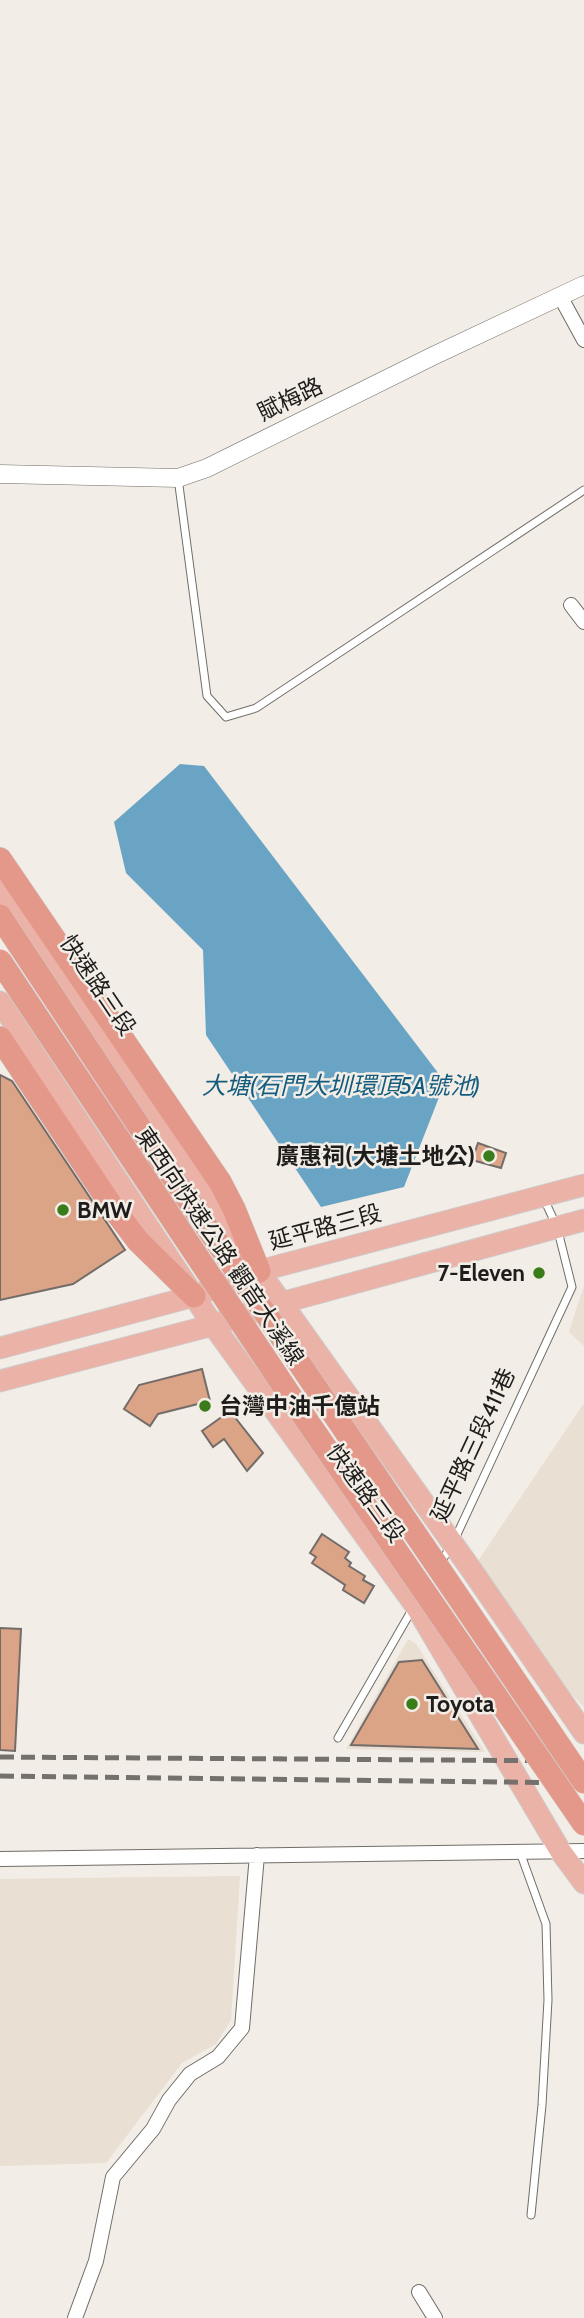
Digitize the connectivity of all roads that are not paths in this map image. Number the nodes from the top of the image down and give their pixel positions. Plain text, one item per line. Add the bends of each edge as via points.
1 (584, 285) edge
2 (560, 296) junction
3 (584, 340) edge
4 (0, 474) edge
5 (178, 478) junction
6 (584, 490) edge
7 (571, 605) dead end
8 (584, 622) edge
9 (0, 859) edge
10 (0, 886) edge
11 (0, 916) edge
12 (0, 961) edge
13 (0, 1002) edge
14 (0, 1038) edge
15 (584, 1185) edge
16 (543, 1196) junction
17 (584, 1220) edge
18 (557, 1227) junction
19 (259, 1271) junction
20 (194, 1296) junction
21 (281, 1303) junction
22 (213, 1325) junction
23 (0, 1348) edge
24 (0, 1381) edge
25 (383, 1445) junction
26 (322, 1476) junction
27 (453, 1543) junction
28 (434, 1574) dead end
29 (427, 1585) dead end
30 (415, 1605) junction
31 (584, 1733) edge
32 (338, 1738) dead end
33 (584, 1782) edge
34 (584, 1824) edge
35 (584, 1851) edge
36 (520, 1852) junction
37 (561, 1852) junction
38 (257, 1855) junction
39 (0, 1860) edge
40 (584, 1883) edge
41 (531, 2215) dead end
42 (419, 2292) dead end
43 (75, 2318) edge
44 (435, 2318) edge

1 - 2 street, 賦梅路
2 - 3 street
2 - 5 street, 賦梅路
4 - 5 street, 賦梅路
5 - 6 lane via 207,696 226,717 256,708
7 - 8 street
9 - 19 highway via 220,1182
10 - 19 main road, 快速路三段
11 - 33 highway, 東西向快速公路 觀音大溪線, bridge
12 - 34 highway, 東西向快速公路 觀音大溪線, bridge via 295,1404
13 - 20 main road, 快速路三段
14 - 20 highway via 138,1241
15 - 16 main road, 延平路三段
16 - 18 lane, 延平路三段411巷
16 - 19 main road, 延平路三段
17 - 18 main road
18 - 21 main road
18 - 27 lane, 延平路三段411巷 via 572,1287
19 - 20 main road, 延平路三段
19 - 21 main road, 快速路三段
20 - 22 main road, 快速路三段
20 - 23 main road, 延平路三段
21 - 22 main road
21 - 25 main road, 快速路三段
22 - 24 main road
22 - 26 main road, 快速路三段
25 - 26 street
25 - 27 main road, 快速路三段
26 - 30 main road, 快速路三段
27 - 28 lane, 延平路三段411巷
27 - 31 main road, 快速路三段
29 - 30 lane
30 - 32 lane
30 - 37 main road, 快速路三段
35 - 37 street
36 - 37 street
36 - 38 street
36 - 41 lane via 546,1924 548,2000
37 - 40 main road, 快速路三段
38 - 39 street
38 - 43 street via 242,2028 218,2057 190,2074 113,2177 96,2261
42 - 44 street

